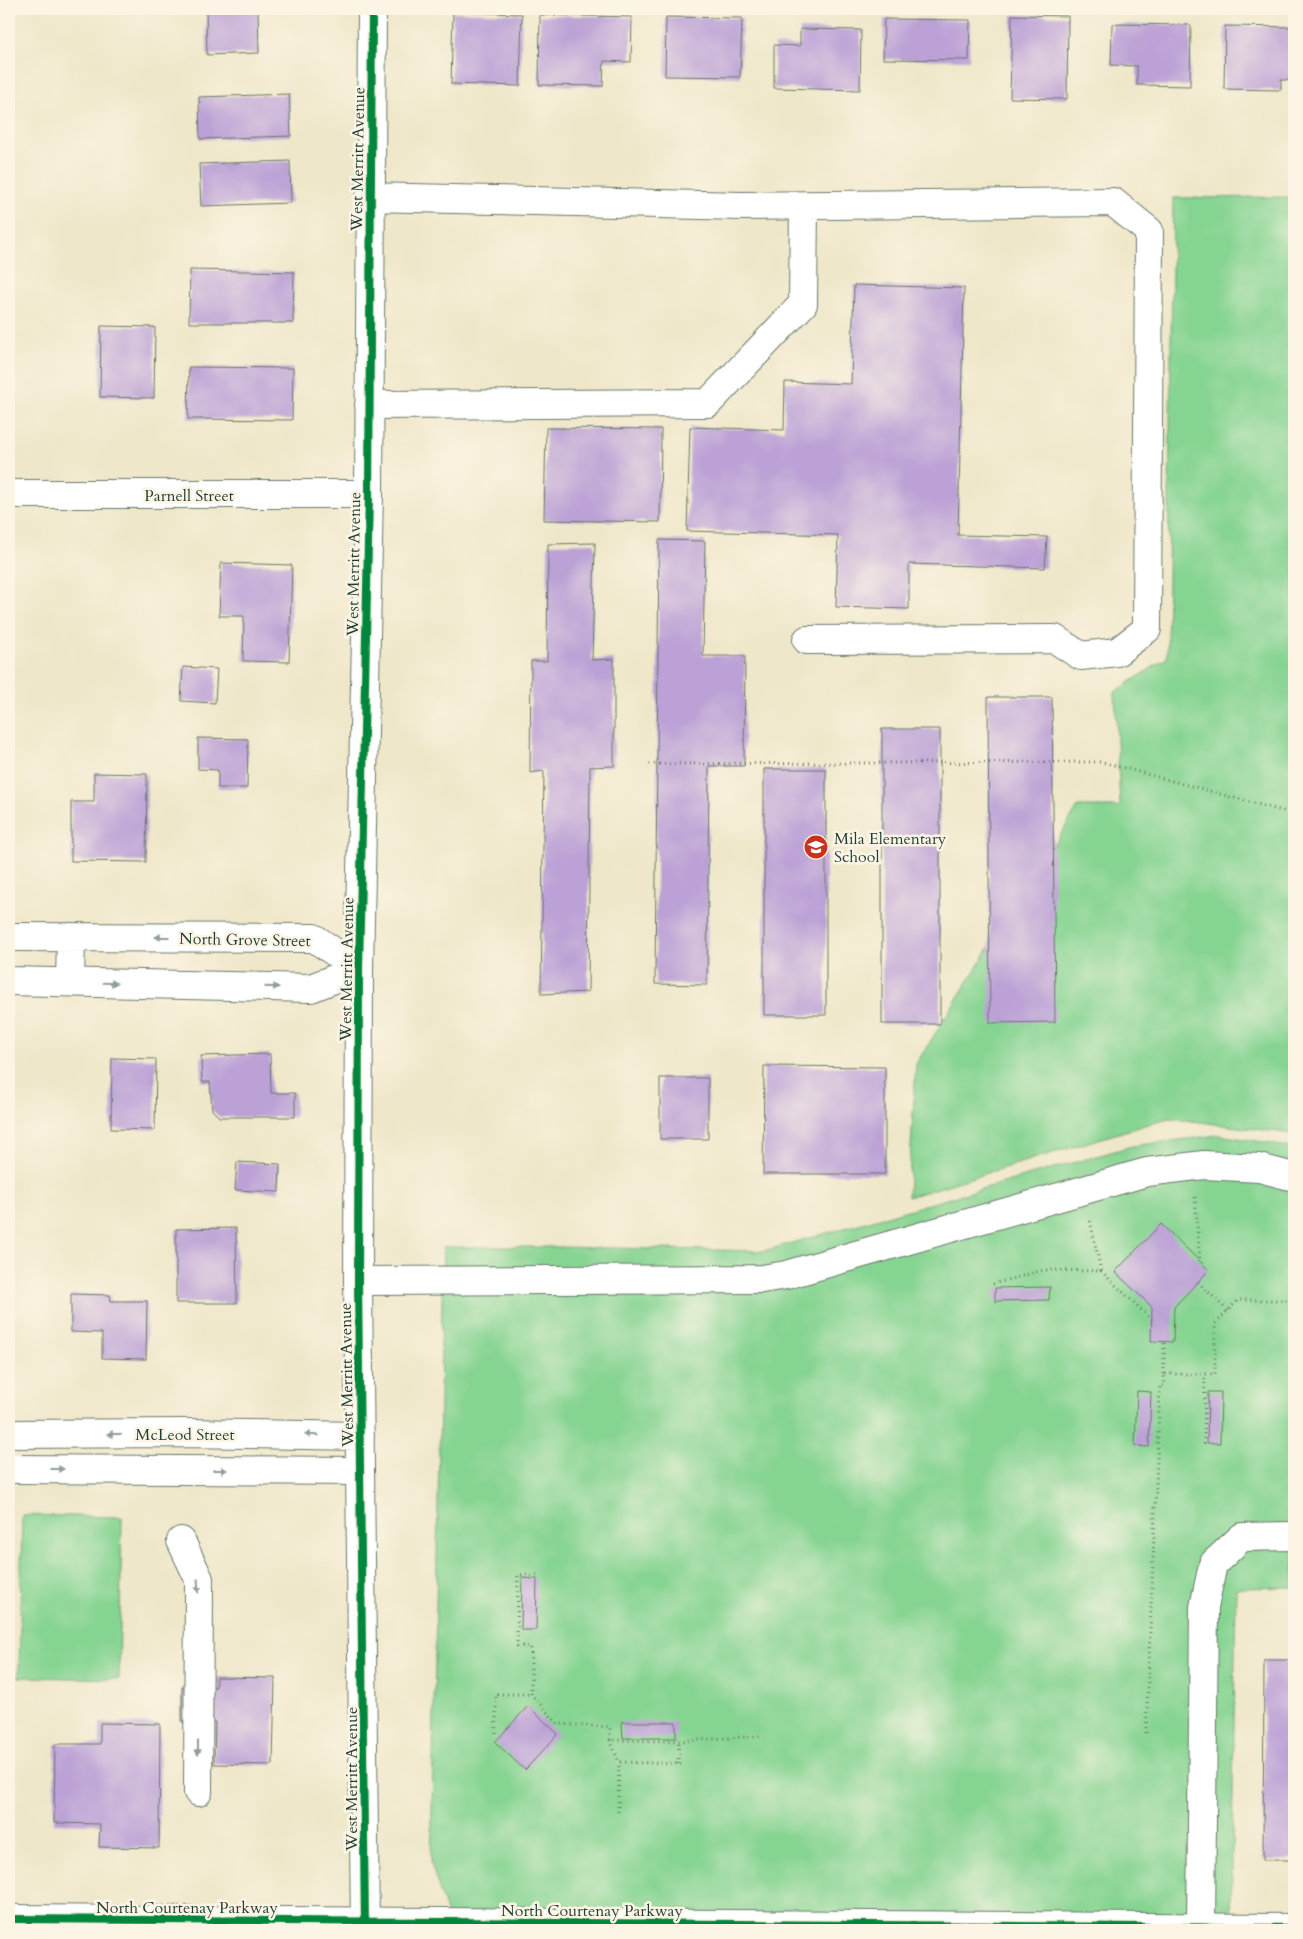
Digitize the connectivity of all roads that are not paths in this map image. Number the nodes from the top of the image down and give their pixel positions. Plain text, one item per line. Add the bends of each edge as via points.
1 (372, 9) edge
2 (370, 197) junction
3 (804, 206) junction
4 (369, 405) junction
5 (9, 494) edge
6 (369, 494) junction
7 (806, 640) dead end
8 (9, 937) edge
9 (70, 937) junction
10 (359, 969) junction
11 (9, 981) edge
12 (70, 982) junction
13 (1294, 1177) edge
14 (358, 1282) junction
15 (184, 1433) junction
16 (9, 1434) edge
17 (360, 1436) junction
18 (9, 1469) edge
19 (182, 1470) junction
20 (360, 1471) junction
21 (1294, 1536) edge
22 (181, 1541) dead end
23 (198, 1792) dead end
24 (9, 1919) edge
25 (366, 1926) edge
26 (1201, 1928) junction
27 (1294, 1928) edge

1 - 2 street, West Merritt Avenue
2 - 3 street
2 - 4 street, West Merritt Avenue
3 - 4 street via 803,304 708,403
3 - 7 street via 1113,202 1149,231 1147,629 1117,652 1081,656 1055,639
4 - 6 street, West Merritt Avenue
5 - 6 street, Parnell Street
6 - 10 street, West Merritt Avenue
8 - 9 street, North Grove Street
10 -> 9 street, North Grove Street via 314,938
9 - 12 street
12 -> 10 street via 311,988
10 - 14 street, West Merritt Avenue
11 - 12 street
13 - 14 street via 1259,1168 1204,1165 1146,1172 786,1275 762,1279
14 - 17 street, West Merritt Avenue
15 -> 16 street, McLeod Street
17 -> 15 street, McLeod Street
15 - 19 street
17 - 20 street, West Merritt Avenue
18 -> 19 street
19 -> 20 street
20 - 25 street, West Merritt Avenue
21 - 26 street via 1242,1537 1213,1564 1204,1607
22 -> 23 street via 199,1580
24 - 25 street, North Courtenay Parkway
25 - 26 street, North Courtenay Parkway
26 - 27 street, North Courtenay Parkway

